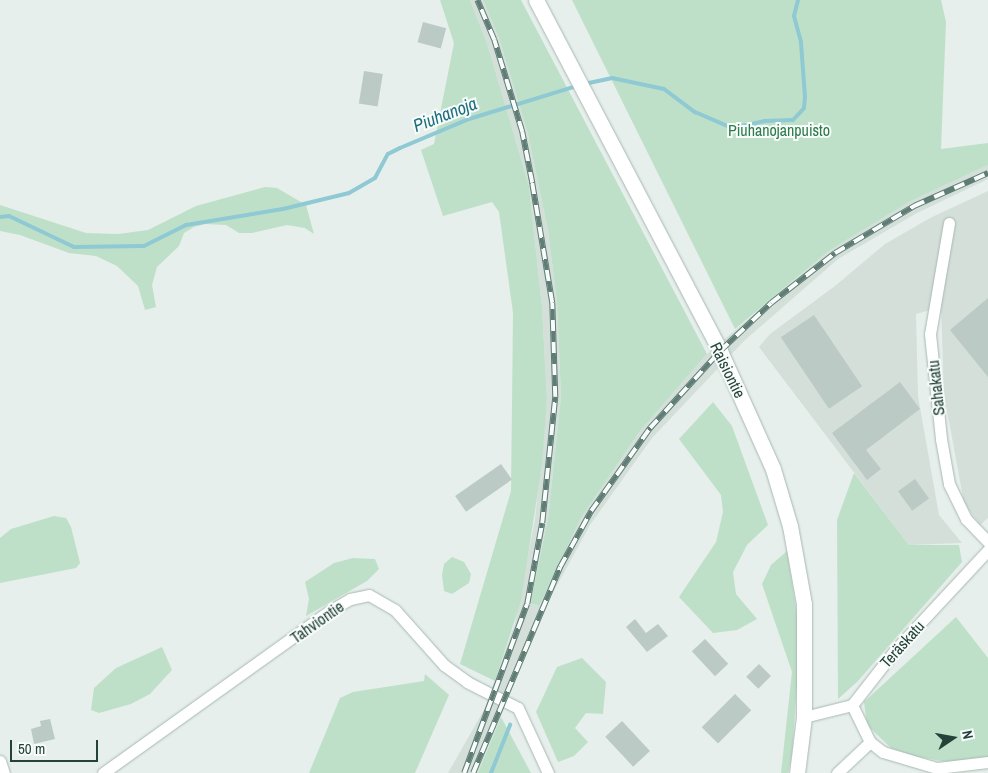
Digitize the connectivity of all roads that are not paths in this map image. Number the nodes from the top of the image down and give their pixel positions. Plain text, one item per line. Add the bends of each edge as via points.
1 (536, 0) edge
2 (949, 223) dead end
3 (988, 542) edge
4 (988, 550) edge
5 (852, 705) junction
6 (804, 717) junction
7 (870, 742) junction
8 (0, 761) edge
9 (988, 762) edge
10 (4, 773) edge
11 (103, 773) edge
12 (548, 773) edge
13 (797, 773) edge
14 (837, 773) edge

1 - 6 main road, Raisiontie via 720,351 773,469 790,526 804,604
2 - 3 street, Sahakatu via 930,334 941,439 949,484 966,518
4 - 5 street, Teräskatu via 895,650
5 - 6 street
5 - 7 street
6 - 13 main road, Raisiontie
7 - 9 street via 897,758 937,768
7 - 14 street
8 - 10 street
11 - 12 street, Tahviontie via 336,606 368,595 395,610 444,665 467,682 518,708

